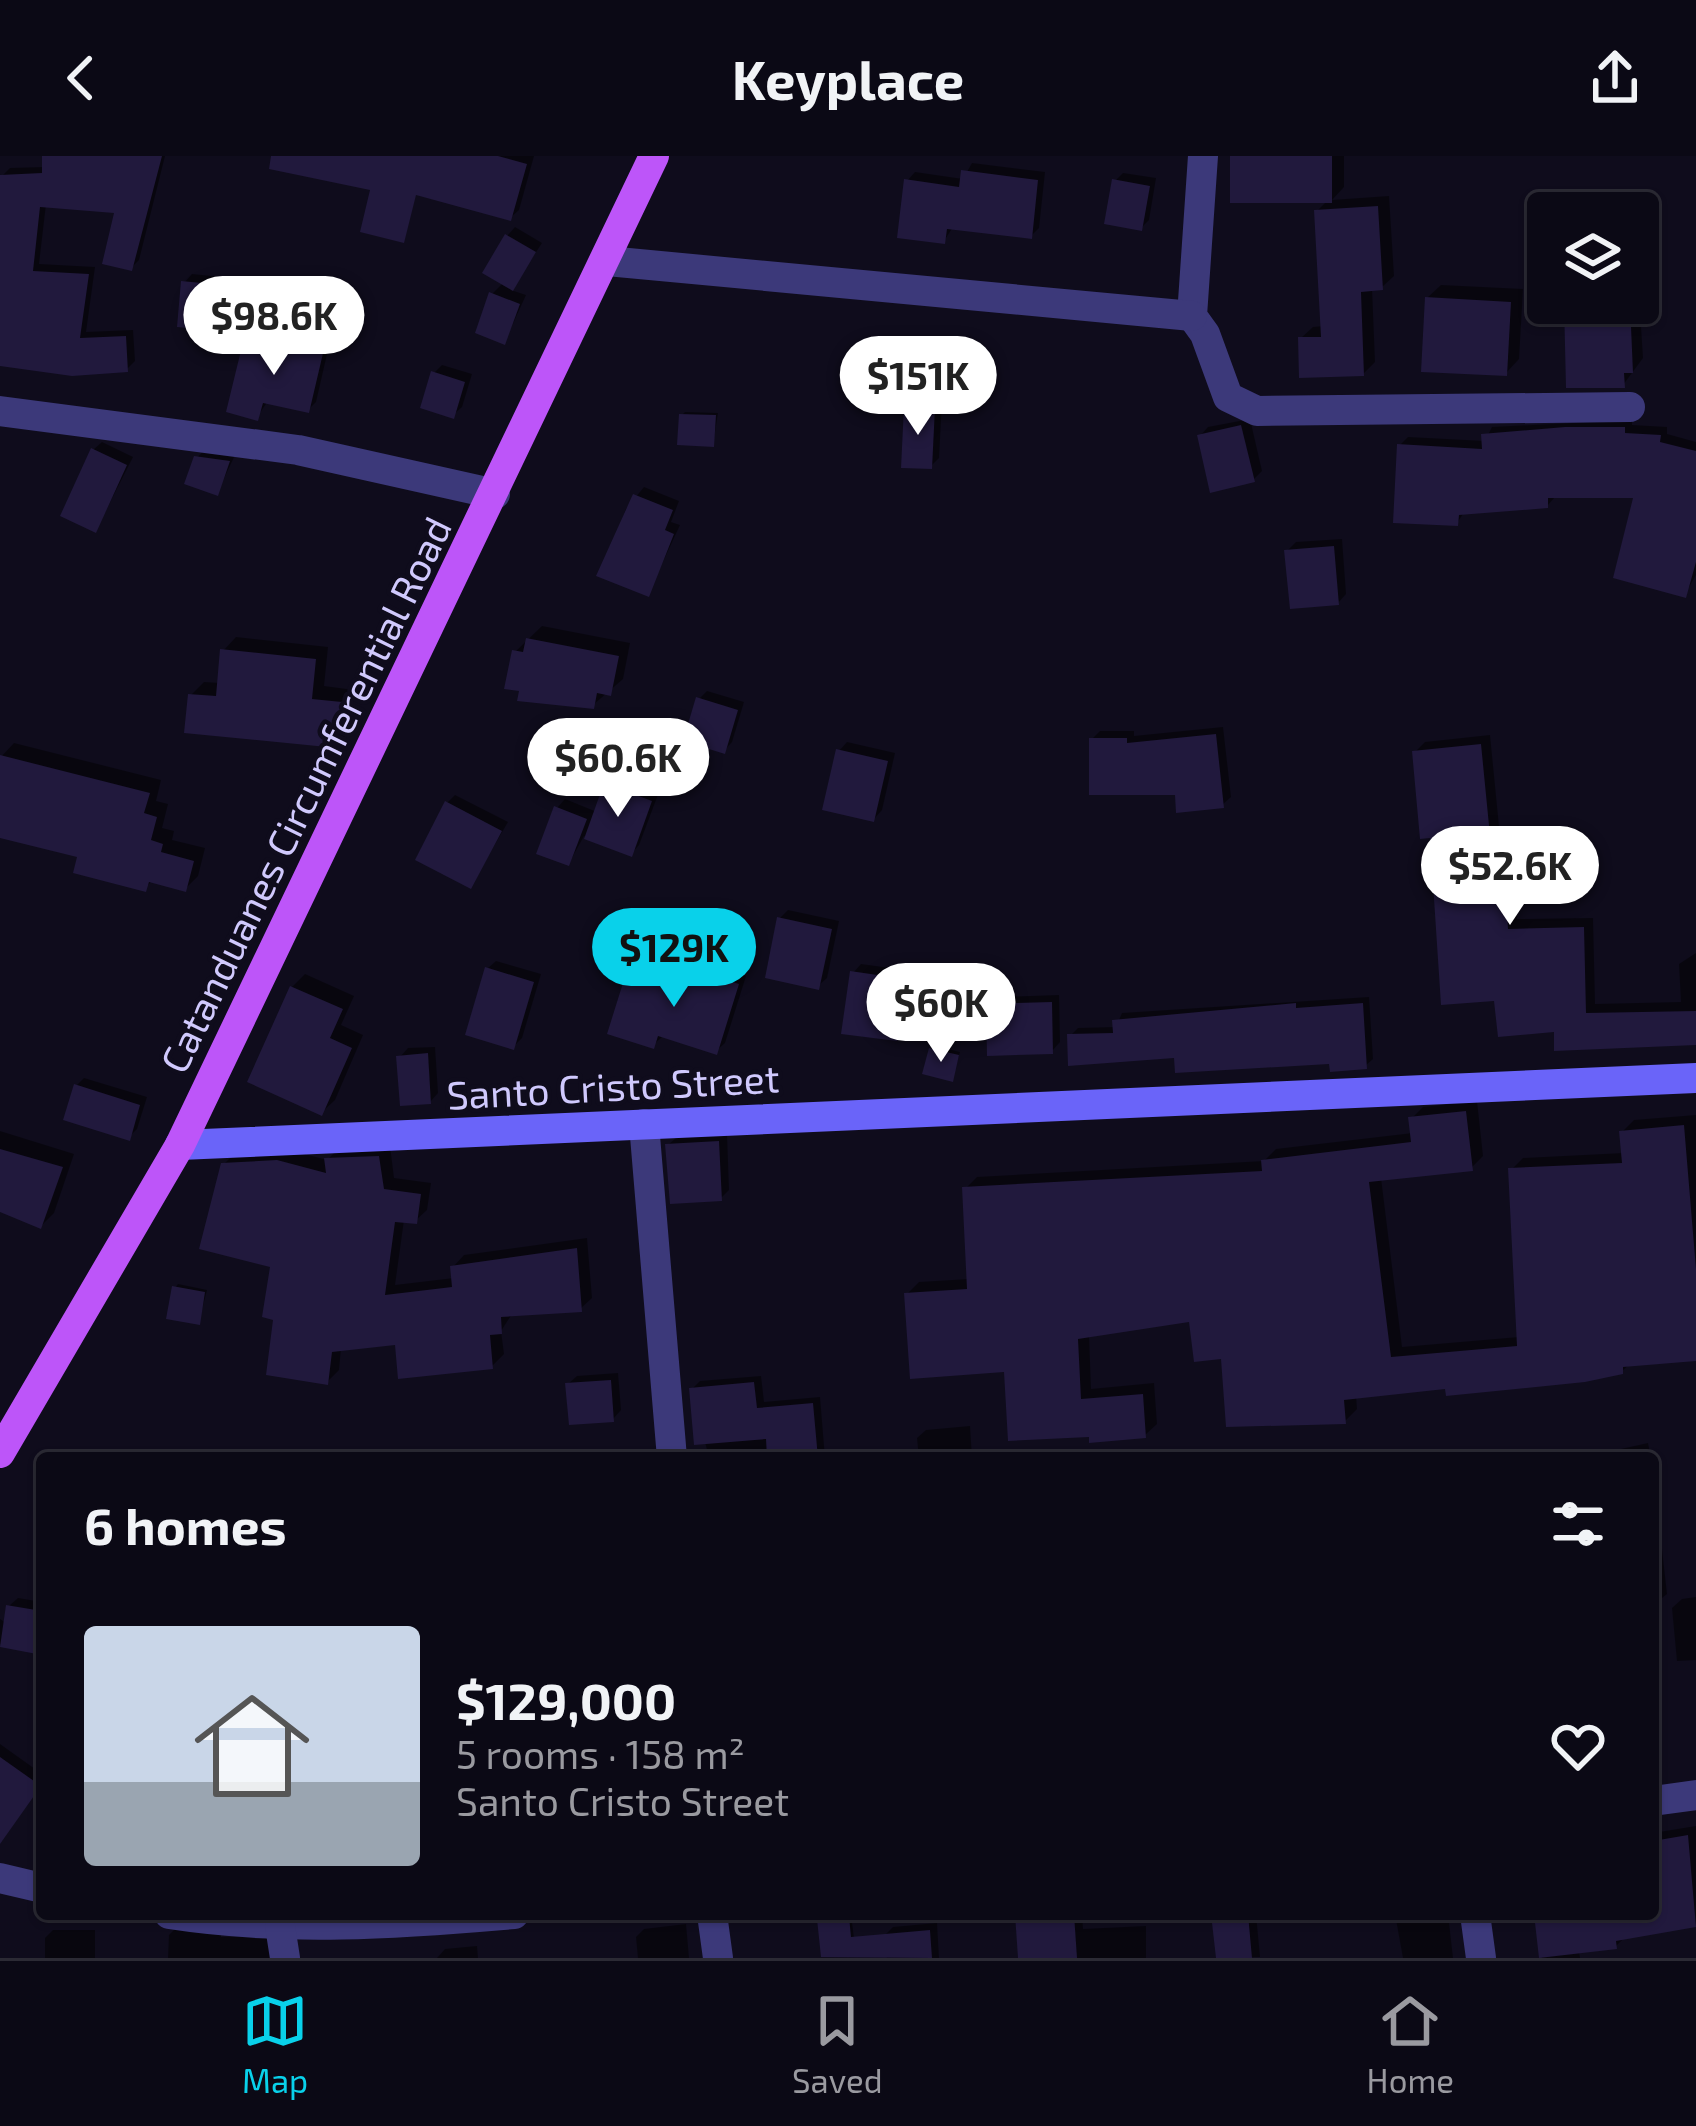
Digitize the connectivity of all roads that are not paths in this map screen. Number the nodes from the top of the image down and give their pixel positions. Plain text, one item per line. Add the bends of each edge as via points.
1 (654, 156) edge
2 (1203, 156) edge
3 (607, 261) junction
4 (1192, 316) junction
5 (1630, 407) dead end
6 (0, 411) edge
7 (495, 494) junction
8 (1696, 1078) edge
9 (644, 1124) junction
10 (180, 1145) junction
11 (1, 1448) edge
12 (671, 1452) edge
13 (1696, 1795) edge
14 (1659, 1800) edge
15 (0, 1878) edge
16 (36, 1887) edge
17 (225, 1920) edge
18 (434, 1920) edge
19 (713, 1920) edge
20 (1476, 1920) edge
21 (280, 1926) junction
22 (285, 1958) edge
23 (718, 1958) edge
24 (1481, 1958) edge

1 - 3 main road, Catanduanes Circumferential Road
2 - 4 street
3 - 4 street
3 - 7 main road, Catanduanes Circumferential Road
4 - 5 street via 1228,397 1257,412
6 - 7 street via 298,450
7 - 10 main road, Catanduanes Circumferential Road
8 - 9 street, Santo Cristo Street
9 - 10 street, Santo Cristo Street
9 - 12 street
10 - 11 main road, Catanduanes Circumferential Road
13 - 14 street
15 - 16 street
17 - 21 street
18 - 21 street
19 - 23 street
20 - 24 street
21 - 22 street

